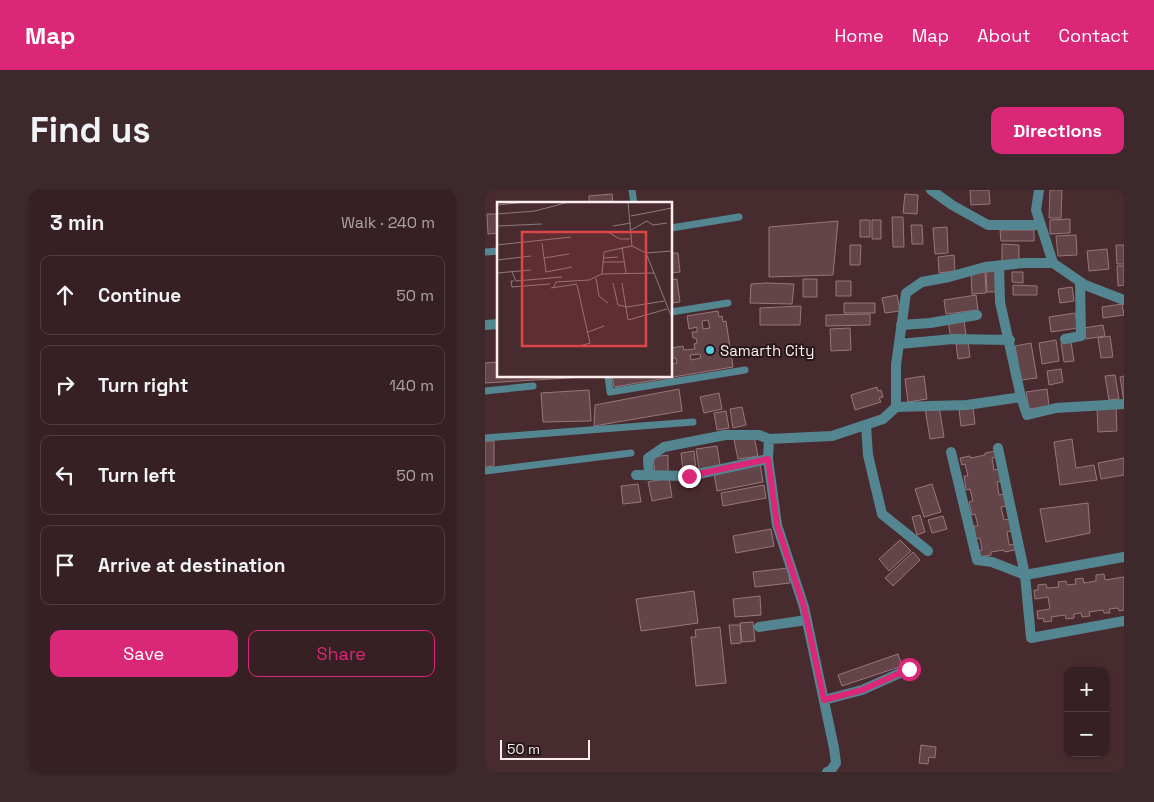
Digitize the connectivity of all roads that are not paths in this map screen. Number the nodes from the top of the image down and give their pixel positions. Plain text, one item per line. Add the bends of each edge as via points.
1 (931, 190) edge
2 (1039, 190) edge
3 (739, 217) dead end
4 (1041, 225) junction
5 (673, 228) edge
6 (1053, 263) junction
7 (999, 266) junction
8 (1080, 282) junction
9 (1124, 299) edge
10 (728, 303) dead end
11 (673, 312) edge
12 (977, 315) dead end
13 (901, 325) junction
14 (1065, 339) dead end
15 (1010, 340) junction
16 (899, 344) junction
17 (745, 370) dead end
18 (608, 378) edge
19 (533, 386) dead end
20 (485, 391) edge
21 (1021, 397) junction
22 (1124, 404) edge
23 (896, 407) junction
24 (693, 422) dead end
25 (866, 425) junction
26 (485, 438) edge
27 (773, 439) junction
28 (998, 448) dead end
29 (951, 452) dead end
30 (631, 453) dead end
31 (768, 459) junction
32 (485, 472) edge
33 (636, 475) dead end
34 (649, 475) junction
35 (928, 552) dead end
36 (1124, 557) edge
37 (1025, 575) junction
38 (807, 620) junction
39 (1124, 621) edge
40 (759, 627) dead end
41 (909, 669) dead end
42 (824, 700) junction
43 (827, 772) edge

1 - 4 street via 951,206 988,225
2 - 4 street via 1037,210
3 - 5 lane
4 - 6 street
6 - 7 street via 1024,262
6 - 8 street
7 - 13 street via 922,282 905,293
7 - 15 street via 1000,302
8 - 9 street
8 - 14 street via 1081,336
10 - 11 lane
12 - 13 street
13 - 16 street
15 - 16 street via 953,339
15 - 21 street
16 - 23 street
17 - 18 lane via 609,392
19 - 20 lane
21 - 22 street via 1027,414 1056,408
21 - 23 street via 967,405
23 - 25 street via 883,419
24 - 26 lane
25 - 27 street via 832,436
25 - 35 street via 868,455 882,514
27 - 31 street
27 - 34 street via 759,435 725,435 664,447 647,458
28 - 37 street
29 - 37 street via 977,560 992,562
30 - 32 lane
31 - 34 street via 689,476
31 - 38 street via 777,525
33 - 34 street
36 - 37 street
37 - 39 street via 1031,638
38 - 40 street
38 - 42 street
41 - 42 street via 862,690
42 - 43 street via 836,758 834,767

